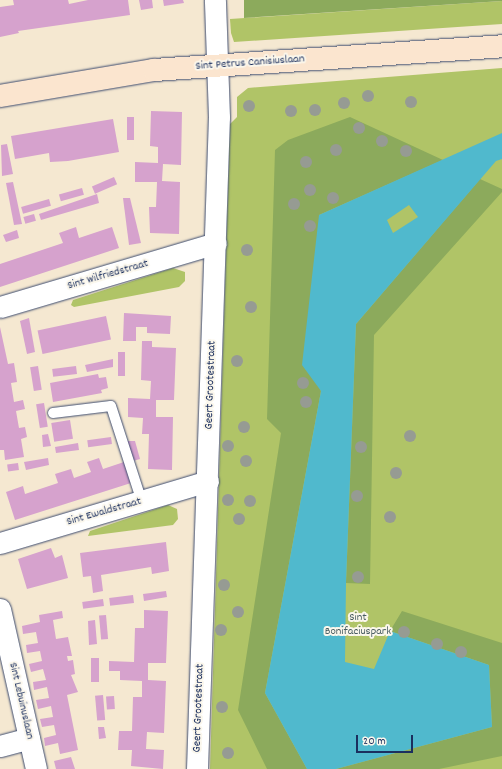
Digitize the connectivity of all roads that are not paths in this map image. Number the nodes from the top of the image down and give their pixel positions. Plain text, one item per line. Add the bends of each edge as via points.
1 (215, 0) edge
2 (502, 46) edge
3 (218, 65) junction
4 (0, 96) edge
5 (216, 243) junction
6 (0, 307) edge
7 (53, 413) dead end
8 (208, 481) junction
9 (142, 502) junction
10 (0, 543) edge
11 (0, 610) edge
12 (29, 738) junction
13 (0, 746) edge
14 (36, 769) edge
15 (197, 769) edge

1 - 3 street, Geert Grootestraat
2 - 3 main road, Sint Petrus Canisiuslaan
3 - 4 main road, Sint Petrus Canisiuslaan via 154,70
3 - 5 street, Geert Grootestraat
5 - 6 street, Sint Wilfriedstraat
5 - 8 street, Geert Grootestraat
7 - 9 lane via 111,406
8 - 9 street, Sint Ewaldstraat
8 - 15 street, Geert Grootestraat
9 - 10 street, Sint Ewaldstraat
11 - 12 street, Sint Lebuinuslaan
12 - 13 street
12 - 14 street, Sint Lebuinuslaan

